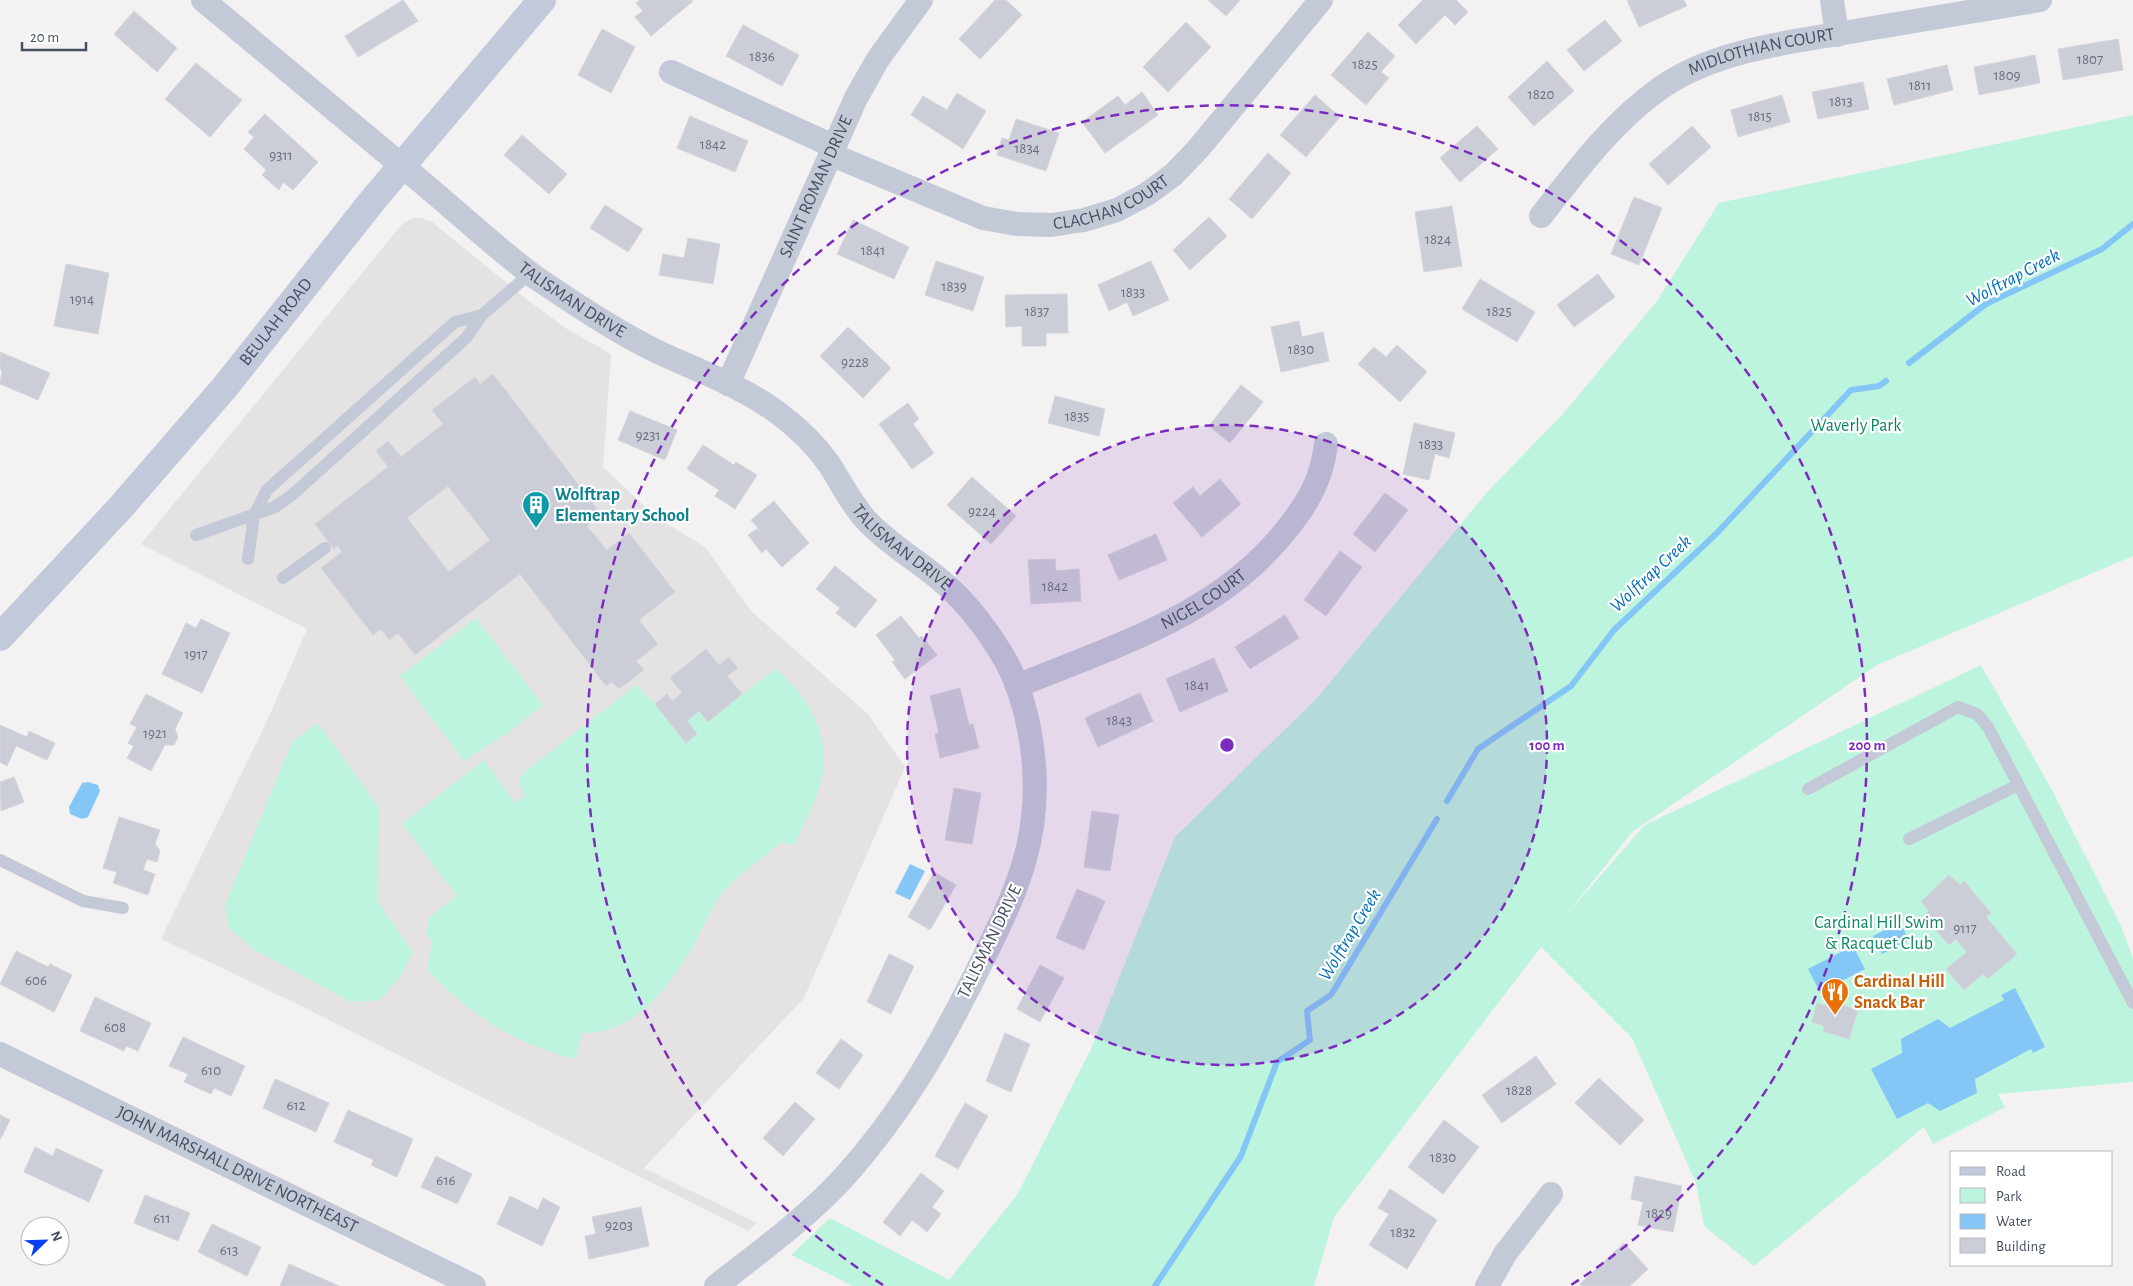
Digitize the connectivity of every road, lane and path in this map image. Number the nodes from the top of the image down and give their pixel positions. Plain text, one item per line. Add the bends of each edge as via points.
1 (203, 0) edge
2 (542, 0) edge
3 (921, 0) edge
4 (1321, 0) edge
5 (1832, 0) edge
6 (2040, 0) edge
7 (1837, 34) junction
8 (671, 72) dead end
9 (832, 150) junction
10 (402, 166) junction
11 (1541, 216) dead end
12 (531, 273) junction
13 (482, 315) junction
14 (728, 384) junction
15 (1326, 444) dead end
16 (254, 515) junction
17 (196, 535) dead end
18 (324, 548) dead end
19 (248, 559) dead end
20 (283, 578) dead end
21 (0, 637) edge
22 (1017, 686) junction
23 (2018, 785) junction
24 (1808, 789) dead end
25 (1909, 839) dead end
26 (0, 860) edge
27 (123, 908) dead end
28 (2133, 1003) edge
29 (0, 1054) edge
30 (1551, 1194) dead end
31 (474, 1286) edge
32 (716, 1286) edge
33 (1487, 1286) edge

1 - 10 street, TALISMAN DRIVE
2 - 10 main road, BEULAH ROAD
3 - 9 street, SAINT ROMAN DRIVE via 878,59
4 - 9 street, CLACHAN COURT via 1173,175 1117,210 1051,225 983,218
5 - 7 street
6 - 7 street, MIDLOTHIAN COURT
7 - 11 street, MIDLOTHIAN COURT via 1732,55 1664,86 1603,138
8 - 9 street, CLACHAN COURT
9 - 14 street, SAINT ROMAN DRIVE
10 - 12 street, TALISMAN DRIVE
10 - 21 main road, BEULAH ROAD via 225,387 121,507
12 - 13 lane
12 - 14 street, TALISMAN DRIVE via 618,331
13 - 16 lane via 466,338 292,495 276,507
13 - 16 lane via 455,322 267,490
14 - 22 street, TALISMAN DRIVE via 778,413 806,437 868,522 961,599 982,625
15 - 22 street, NIGEL COURT via 1318,481 1307,505 1248,572 1216,597 1179,618
16 - 17 lane
16 - 19 lane
18 - 20 lane
22 - 32 street, TALISMAN DRIVE via 1029,724 1036,799 1033,833 1008,910 939,1046 890,1123 819,1202
23 - 24 lane via 1988,727 1977,714 1958,707
23 - 25 lane
23 - 28 lane
26 - 27 lane via 83,901
29 - 31 street, JOHN MARSHALL DRIVE NORTHEAST
30 - 33 street via 1505,1254

